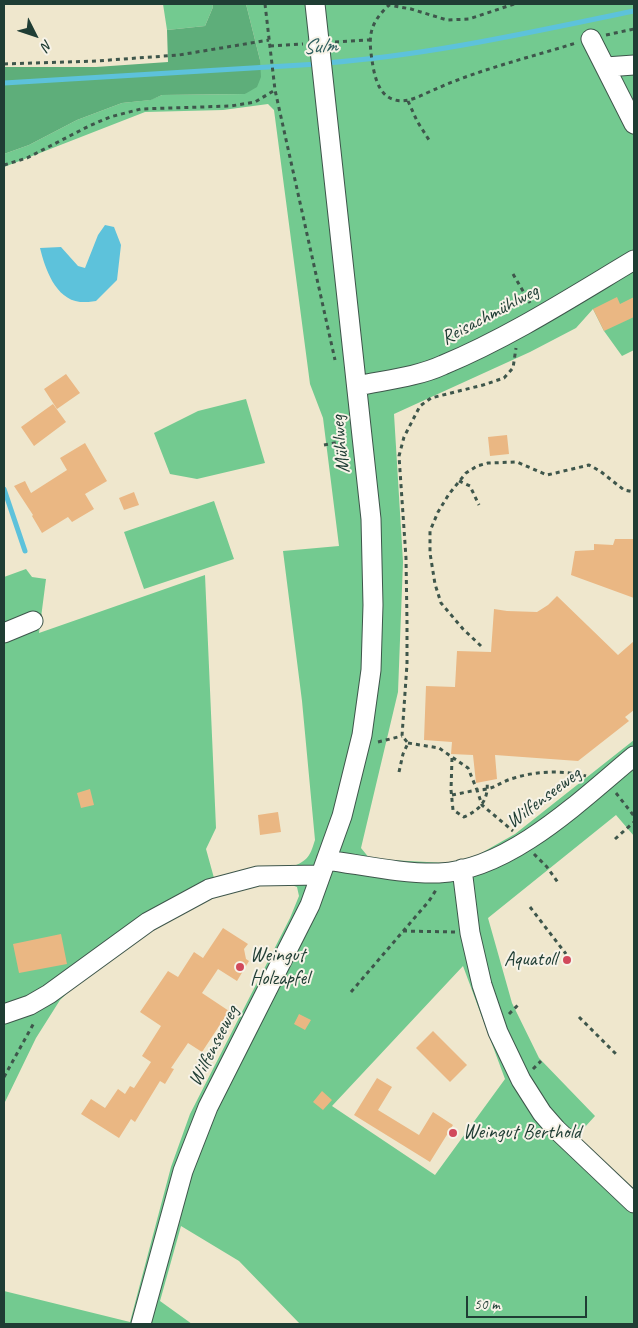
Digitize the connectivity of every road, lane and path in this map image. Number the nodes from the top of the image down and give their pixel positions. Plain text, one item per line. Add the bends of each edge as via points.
1 (265, 4) edge
2 (315, 4) edge
3 (389, 4) edge
4 (514, 4) edge
5 (634, 29) edge
6 (591, 39) junction
7 (269, 40) junction
8 (369, 40) junction
9 (320, 43) junction
10 (270, 46) junction
11 (4, 64) edge
12 (634, 65) edge
13 (606, 67) junction
14 (275, 90) junction
15 (408, 101) junction
16 (634, 124) edge
17 (429, 140) dead end
18 (4, 165) edge
19 (634, 260) edge
20 (513, 274) dead end
21 (538, 316) junction
22 (513, 331) junction
23 (336, 366) dead end
24 (357, 386) junction
25 (459, 481) junction
26 (634, 492) edge
27 (479, 505) dead end
28 (33, 620) dead end
29 (4, 633) edge
30 (481, 646) dead end
31 (402, 736) junction
32 (408, 742) junction
33 (359, 746) junction
34 (634, 756) edge
35 (452, 758) junction
36 (399, 772) dead end
37 (605, 780) junction
38 (487, 781) dead end
39 (477, 790) junction
40 (488, 790) junction
41 (452, 795) junction
42 (482, 805) junction
43 (634, 816) edge
44 (634, 822) edge
45 (615, 839) dead end
46 (523, 845) junction
47 (323, 868) junction
48 (462, 869) junction
49 (440, 873) junction
50 (559, 884) dead end
51 (530, 907) dead end
52 (403, 931) junction
53 (470, 933) junction
54 (566, 954) dead end
55 (351, 992) dead end
56 (4, 1014) edge
57 (580, 1017) dead end
58 (36, 1020) dead end
59 (618, 1056) dead end
60 (4, 1077) edge
61 (633, 1201) edge
62 (141, 1324) edge

1 - 7 path
2 - 9 street, Mühlweg
3 - 4 path via 447,20 469,19
3 - 8 path via 376,16
5 - 6 path
6 - 13 street
6 - 15 path via 452,82
7 - 10 path
7 - 11 path via 179,55 96,62
8 - 9 path
8 - 15 path via 373,71 382,92 394,100
9 - 10 path
9 - 24 street, Mühlweg
10 - 14 path
12 - 13 street
13 - 16 street
14 - 18 path via 255,102 231,106 129,112 89,126 28,158
14 - 23 path
15 - 17 path
19 - 21 street, Reisachmühlweg
20 - 21 path
21 - 22 street, Reisachmühlweg
22 - 24 street, Reisachmühlweg via 442,366
22 - 31 path via 517,340 513,368 504,378 431,398 420,406 404,437 399,456 406,558 407,664
24 - 33 street, Mühlweg via 371,519 373,605 371,670
25 - 26 path via 477,466 488,463 517,462 547,475 589,465 624,490
25 - 27 path via 470,486
25 - 30 path via 438,512 430,531 430,553 441,603
28 - 29 street
31 - 32 path
31 - 33 path
32 - 35 path via 439,748
32 - 36 path
33 - 47 street, Mühlweg via 342,816
34 - 37 street, Wilfenseeweg
35 - 39 path via 468,768
35 - 41 path
37 - 40 path via 554,772 514,778
37 - 43 path
37 - 46 street, Wilfenseeweg
38 - 40 path
39 - 40 path
39 - 41 path
39 - 42 path
40 - 42 path
41 - 42 path via 453,810 464,817
42 - 46 path via 510,828
44 - 45 path
46 - 48 street, Wilfenseeweg via 483,864
46 - 50 path via 541,860
47 - 49 street, Wilfenseeweg
47 - 56 street, Wilfenseeweg via 258,876 208,889 148,922 49,994
47 - 62 street, Wilfenseeweg via 310,905 208,1107 183,1171
48 - 49 street, Wilfenseeweg
48 - 53 street
49 - 52 path via 438,885 429,901
51 - 54 path
52 - 53 path
52 - 55 path
53 - 61 street via 482,985 498,1032 521,1080 556,1129
57 - 59 path
58 - 60 path

